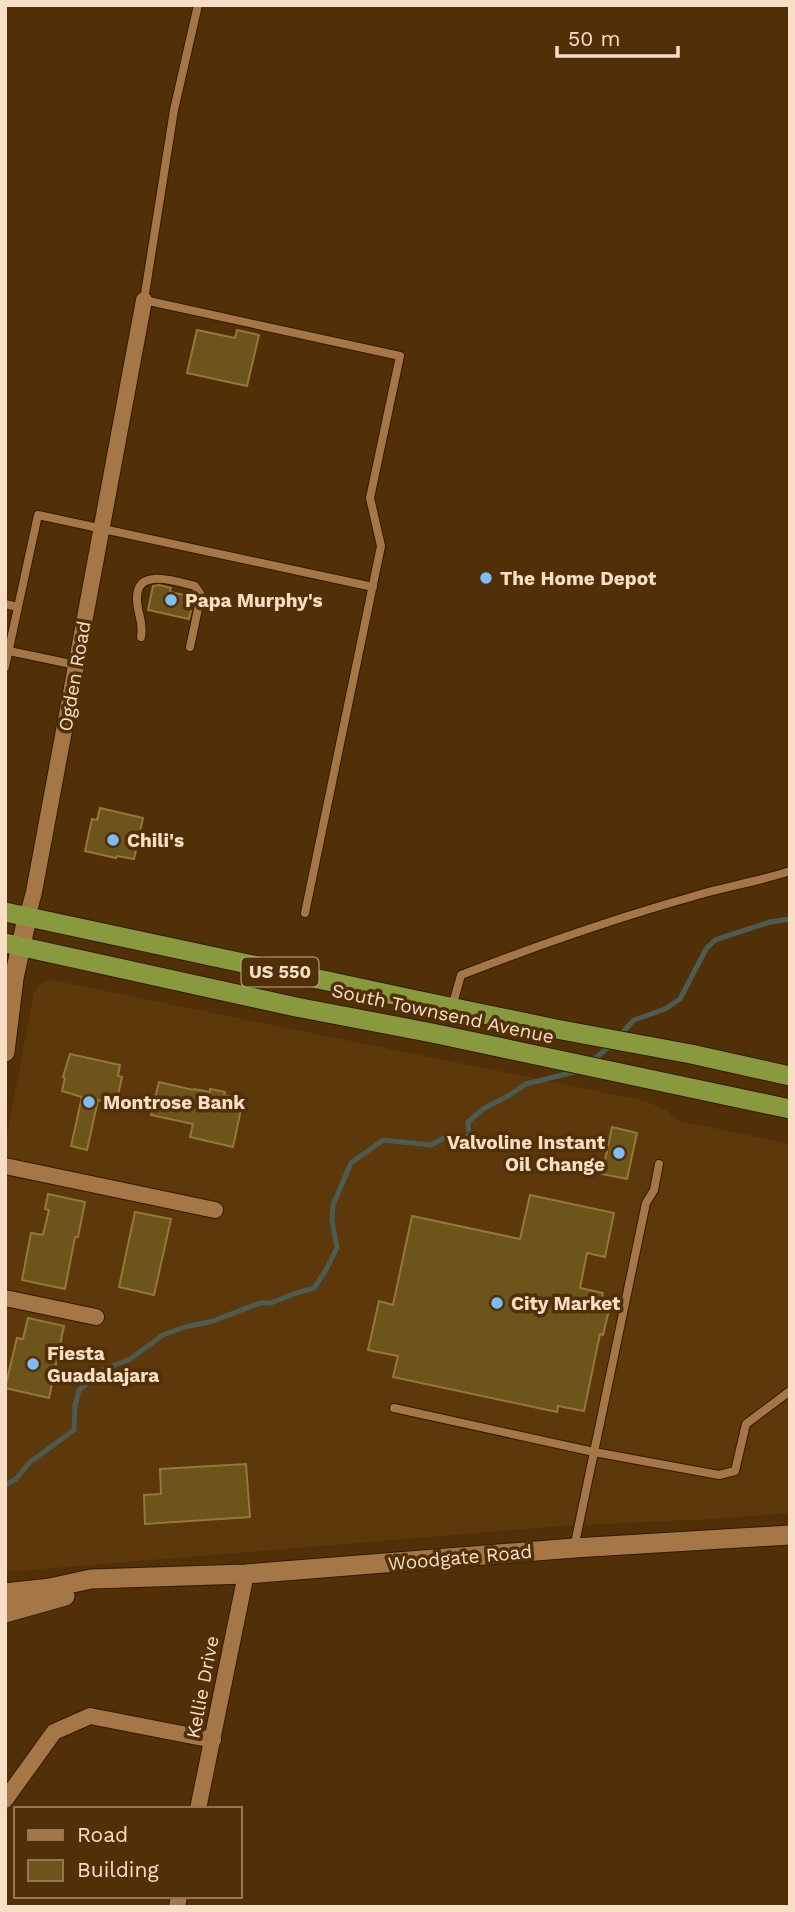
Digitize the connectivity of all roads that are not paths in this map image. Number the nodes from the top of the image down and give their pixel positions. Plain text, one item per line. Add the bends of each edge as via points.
1 (196, 8) edge
2 (144, 300) junction
3 (101, 528) junction
4 (373, 587) junction
5 (5, 604) edge
6 (18, 607) junction
7 (141, 637) dead end
8 (190, 648) dead end
9 (9, 651) junction
10 (76, 665) junction
11 (5, 667) edge
12 (790, 871) edge
13 (5, 912) edge
14 (305, 913) dead end
15 (27, 918) junction
16 (13, 945) edge
17 (452, 1007) junction
18 (5, 1052) edge
19 (790, 1076) edge
20 (790, 1109) edge
21 (659, 1164) dead end
22 (5, 1166) edge
23 (215, 1210) dead end
24 (5, 1298) edge
25 (96, 1317) dead end
26 (790, 1391) edge
27 (394, 1408) dead end
28 (594, 1452) junction
29 (790, 1535) edge
30 (574, 1548) junction
31 (246, 1574) junction
32 (130, 1579) junction
33 (5, 1593) edge
34 (5, 1613) edge
35 (213, 1740) junction
36 (5, 1800) edge
37 (198, 1807) edge

1 - 2 lane via 174,110
2 - 3 street, Ogden Road
2 - 4 lane via 400,356 370,498 381,546
3 - 4 lane
3 - 6 lane via 38,515
3 - 10 street, Ogden Road
4 - 14 lane
5 - 6 lane
6 - 9 lane
7 - 8 lane via 139,588 145,580 156,578 180,582 195,586 201,596
9 - 10 lane
9 - 11 lane
10 - 15 street, Ogden Road
12 - 17 lane via 692,896 461,975
13 - 15 highway, South Townsend Avenue / US 550
15 - 16 street, Ogden Road
15 - 17 highway, South Townsend Avenue / US 550
16 - 18 street, Ogden Road
16 - 20 highway, South Townsend Avenue / US 550
17 - 19 highway, South Townsend Avenue / US 550
21 - 28 lane via 646,1203
22 - 23 street
24 - 25 street
26 - 28 lane via 746,1424 735,1471 719,1475
27 - 28 lane
28 - 30 lane
29 - 30 street, Woodgate Road
30 - 31 street, Woodgate Road
31 - 32 street, Woodgate Road
31 - 35 street, Kellie Drive
32 - 33 street, Woodgate Road via 91,1579
32 - 34 street, Woodgate Road
35 - 36 street via 90,1716 54,1732
35 - 37 street, Kellie Drive

